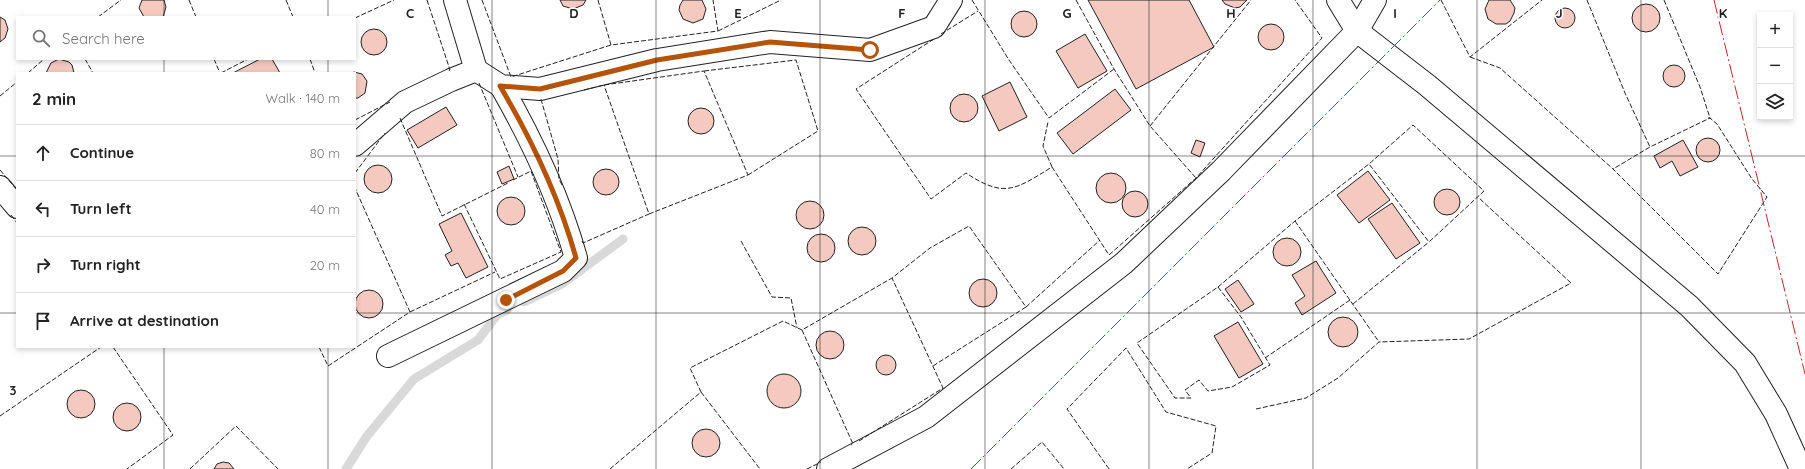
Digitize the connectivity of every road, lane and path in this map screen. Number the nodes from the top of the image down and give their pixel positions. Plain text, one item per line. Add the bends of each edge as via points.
1 (455, 0) edge
2 (951, 0) edge
3 (1338, 0) edge
4 (1375, 0) edge
5 (1357, 31) junction
6 (476, 70) junction
7 (500, 86) junction
8 (356, 144) edge
9 (0, 187) edge
10 (16, 206) edge
11 (388, 356) dead end
12 (828, 469) edge
13 (1801, 469) edge

1 - 6 street
2 - 7 street via 934,28 870,50 770,42 657,60 540,89
3 - 5 street
4 - 5 street
5 - 12 street via 1221,171 1124,263 926,417
5 - 13 street via 1427,85 1688,306 1745,363 1776,414
6 - 7 street
6 - 8 street via 405,102
7 - 11 street via 529,137 570,235 576,258 563,271
9 - 10 street

